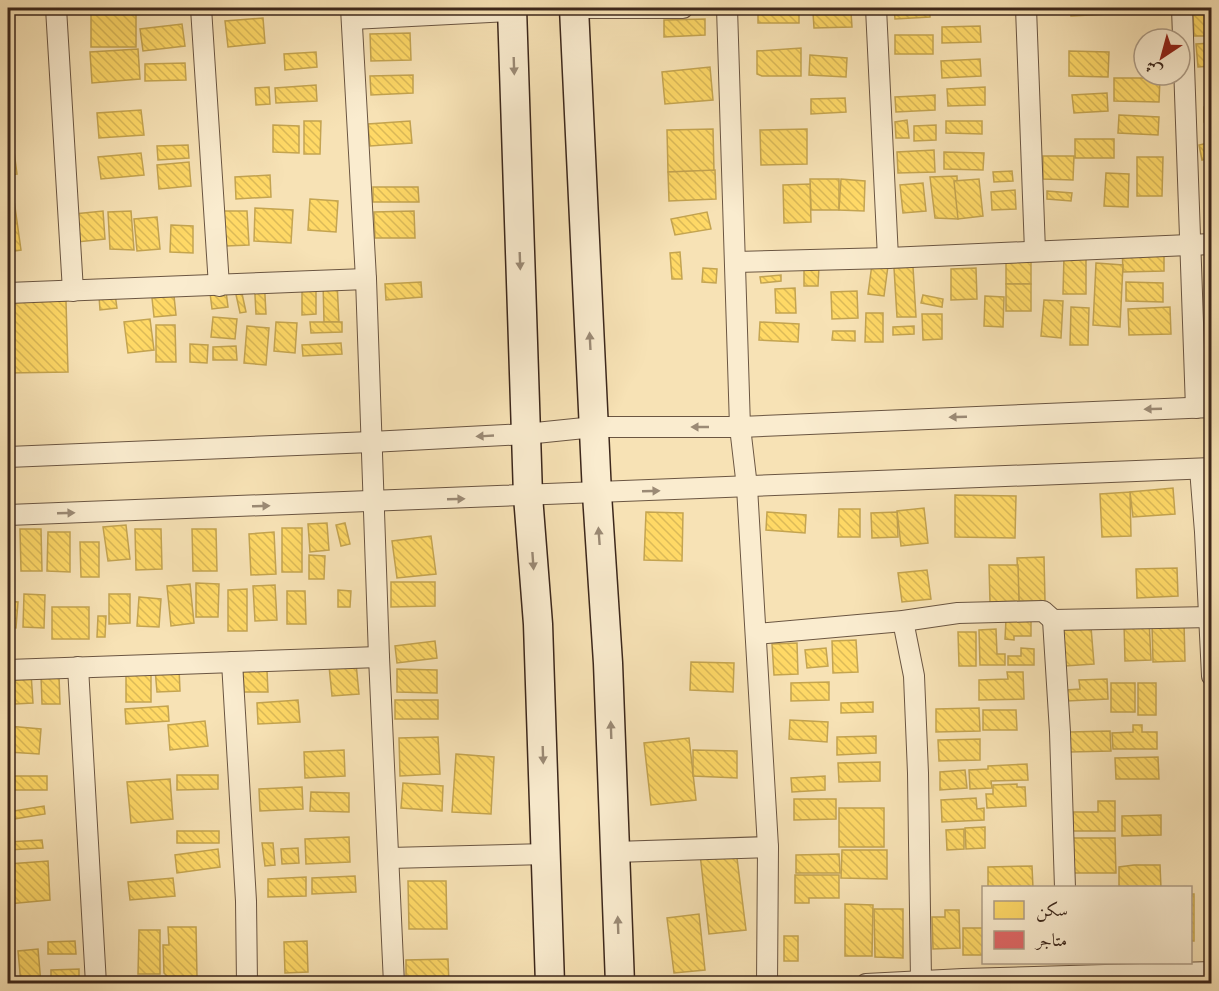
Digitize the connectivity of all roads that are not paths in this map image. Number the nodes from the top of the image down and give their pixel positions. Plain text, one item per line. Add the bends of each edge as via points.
1 (56, 8) edge
2 (201, 8) edge
3 (574, 8) edge
4 (683, 8) edge
5 (727, 8) edge
6 (876, 8) edge
7 (1026, 8) edge
8 (1182, 8) edge
9 (512, 9) edge
10 (351, 13) edge
11 (1191, 244) junction
12 (1212, 244) edge
13 (1035, 251) junction
14 (888, 258) junction
15 (736, 262) junction
16 (366, 279) junction
17 (219, 286) junction
18 (73, 291) junction
19 (8, 293) edge
20 (1204, 407) edge
21 (740, 427) junction
22 (594, 428) junction
23 (526, 434) junction
24 (371, 442) junction
25 (8, 458) edge
26 (1206, 469) edge
27 (747, 487) junction
28 (597, 494) junction
29 (528, 496) junction
30 (375, 502) junction
31 (8, 515) edge
32 (1210, 617) edge
33 (1053, 620) junction
34 (903, 621) junction
35 (756, 634) junction
36 (379, 657) junction
37 (232, 662) junction
38 (78, 667) junction
39 (8, 670) edge
40 (1212, 676) edge
41 (768, 847) junction
42 (615, 852) junction
43 (546, 854) junction
44 (389, 858) junction
45 (1065, 886) edge
46 (1065, 969) edge
47 (1212, 972) edge
48 (921, 981) junction
49 (963, 981) edge
50 (96, 984) edge
51 (247, 984) edge
52 (394, 984) edge
53 (550, 984) edge
54 (620, 984) edge
55 (766, 984) edge
56 (866, 984) edge

1 - 18 street
2 - 17 street
3 - 4 street
22 -> 3 street
5 - 15 street
6 - 14 street
7 - 13 street
8 - 11 street
9 - 10 street
9 -> 23 street
10 - 16 street
11 - 12 street
11 - 13 street
11 - 20 street
13 - 14 street
14 - 15 street
15 - 21 street
16 - 17 street
16 - 24 street
17 - 18 street
18 - 19 street
20 -> 21 street
21 -> 22 street
21 - 27 street
22 - 23 street
22 - 28 street
23 -> 24 street
23 - 29 street
24 - 25 street
24 - 30 street
26 - 27 street
26 - 32 street
28 -> 27 street
27 - 35 street
28 - 29 street
42 -> 28 street
30 -> 29 street
29 -> 43 street via 538,624
31 -> 30 street
30 - 36 street
32 - 33 street
32 - 40 street
33 - 34 street via 1043,611 958,613
33 - 45 street
34 - 35 street
34 - 48 street via 914,687
35 - 41 street
36 - 37 street
36 - 44 street
37 - 38 street
37 - 51 street
38 - 39 street
38 - 50 street
41 - 42 street
41 - 55 street
54 -> 42 street
43 - 44 street
43 - 53 street
44 - 52 street
46 - 47 street
46 - 49 street
48 - 49 street
48 - 56 street

